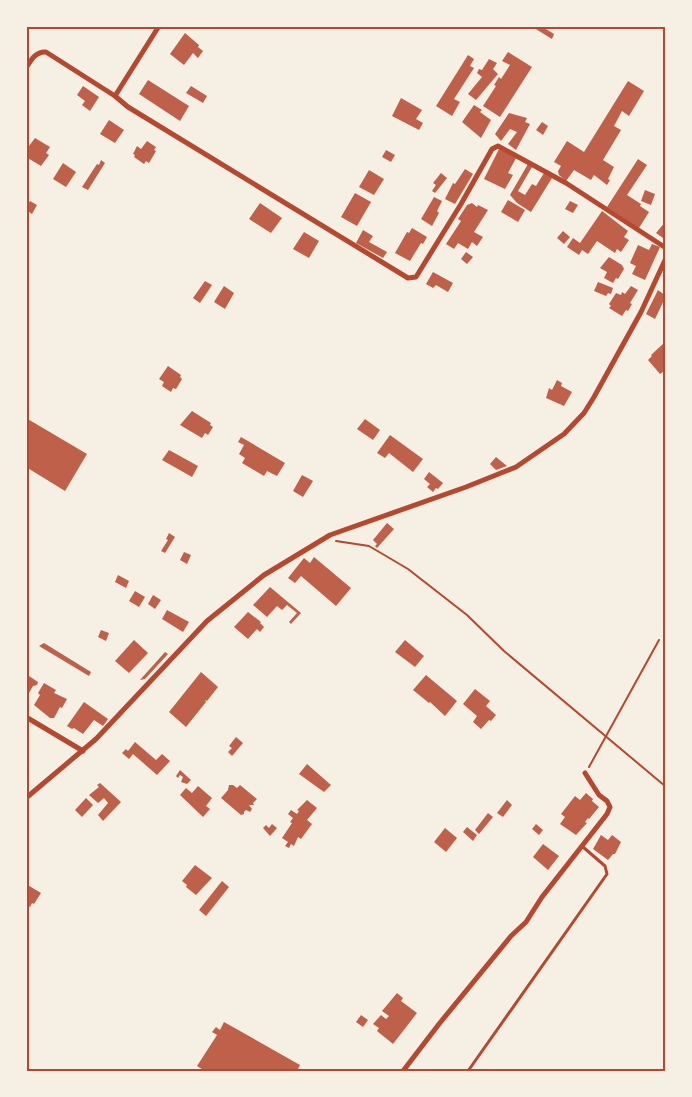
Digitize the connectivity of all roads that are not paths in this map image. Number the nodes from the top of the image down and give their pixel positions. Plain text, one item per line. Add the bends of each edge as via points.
1 (159, 26) edge
2 (26, 68) edge
3 (115, 96) junction
4 (666, 248) edge
5 (666, 258) edge
6 (26, 717) edge
7 (83, 751) junction
8 (585, 773) road end
9 (26, 798) edge
10 (583, 846) junction
11 (403, 1071) edge
12 (468, 1071) edge

1 - 3 street
2 - 3 street via 37,54 46,52
3 - 4 street via 408,278 416,277 492,149 498,146 566,183
5 - 7 street via 641,312 594,397 564,434 516,467 330,535 264,575 208,621
6 - 7 street
7 - 9 street
8 - 10 street via 610,807
10 - 11 street via 526,922 511,936
10 - 12 lane via 605,866 607,874

